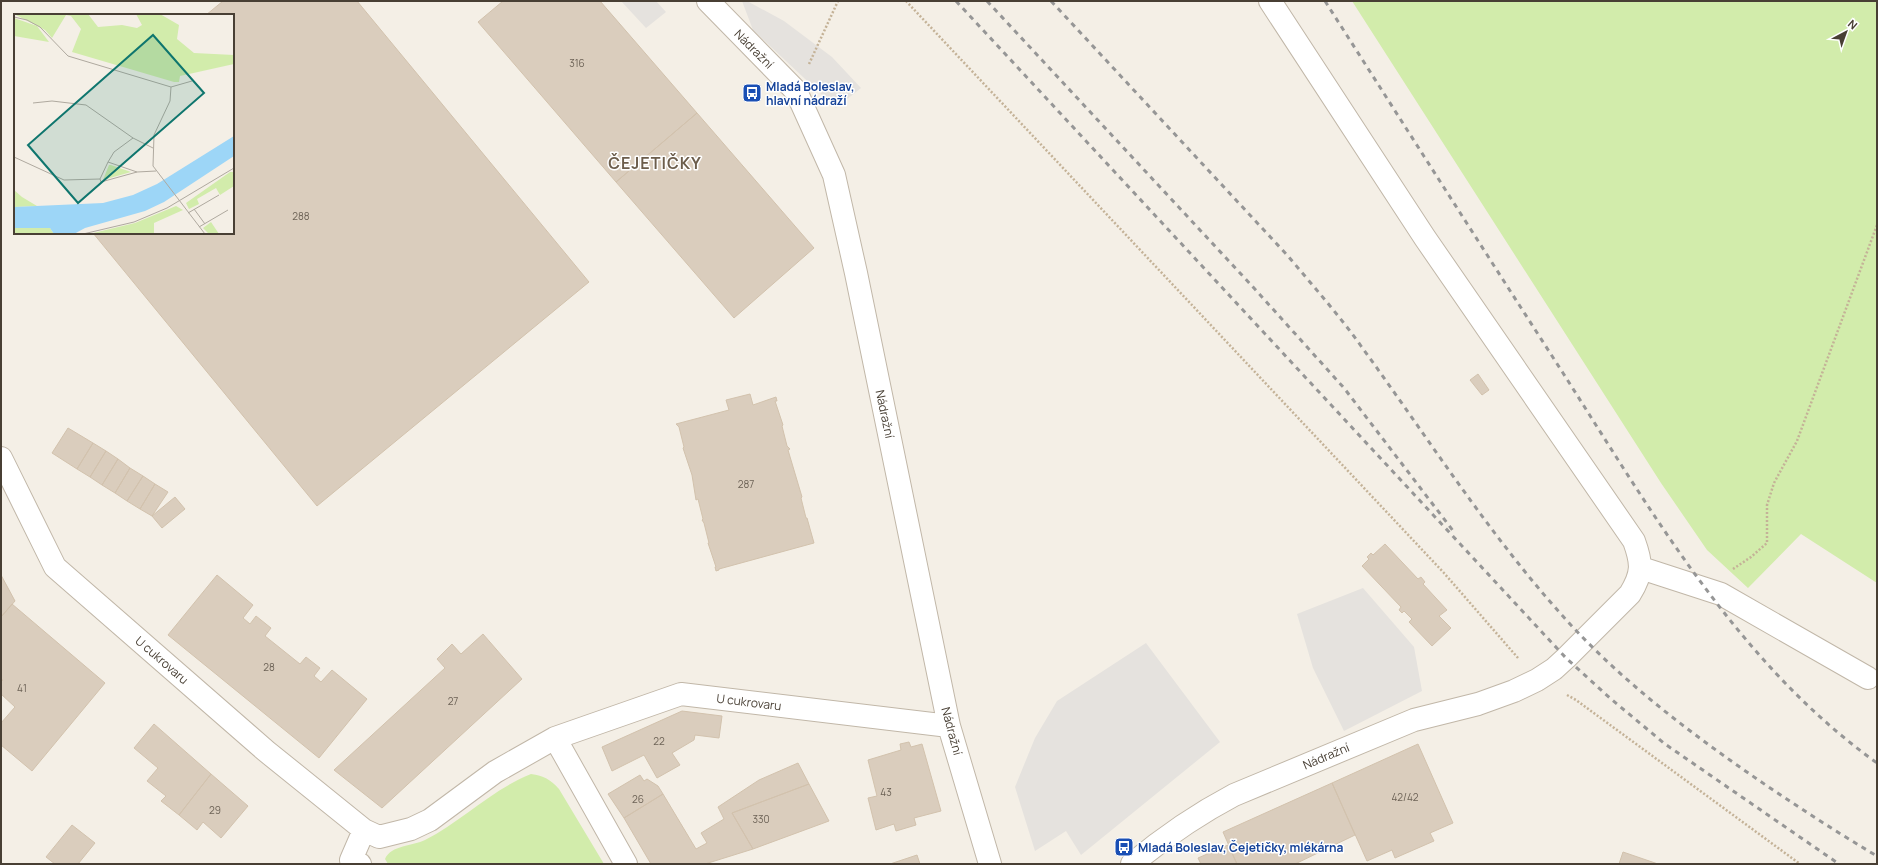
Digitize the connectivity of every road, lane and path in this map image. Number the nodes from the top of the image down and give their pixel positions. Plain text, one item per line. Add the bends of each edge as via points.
1 (708, 1) edge
2 (838, 1) edge
3 (906, 1) edge
4 (1270, 1) edge
5 (796, 91) junction
6 (1877, 226) edge
7 (1, 458) edge
8 (1641, 568) junction
9 (1721, 594) junction
10 (1868, 678) dead end
11 (1537, 680) junction
12 (949, 726) junction
13 (555, 738) junction
14 (364, 830) junction
15 (360, 864) edge
16 (626, 864) edge
17 (990, 864) edge
18 (1132, 864) edge
19 (1800, 864) edge

1 - 5 street, Nádražní
2 - 5 path
3 - 11 path via 1444,573
4 - 8 street via 1425,238 1634,541
5 - 12 street, Nádražní via 834,175
6 - 9 path via 1797,440 1767,505 1767,543 1751,557 1721,576
7 - 14 street, U cukrovaru via 55,567 266,752
8 - 9 street
8 - 11 street, Nádražní via 1630,594 1566,658
9 - 10 street
11 - 18 street, Nádražní via 1478,704 1414,720 1234,795 1149,849
11 - 19 path via 1576,700
12 - 13 street, U cukrovaru via 681,694
12 - 17 street, Nádražní
13 - 14 street, U cukrovaru via 495,772 430,820 411,829 379,837
13 - 16 street
14 - 15 street via 351,860

